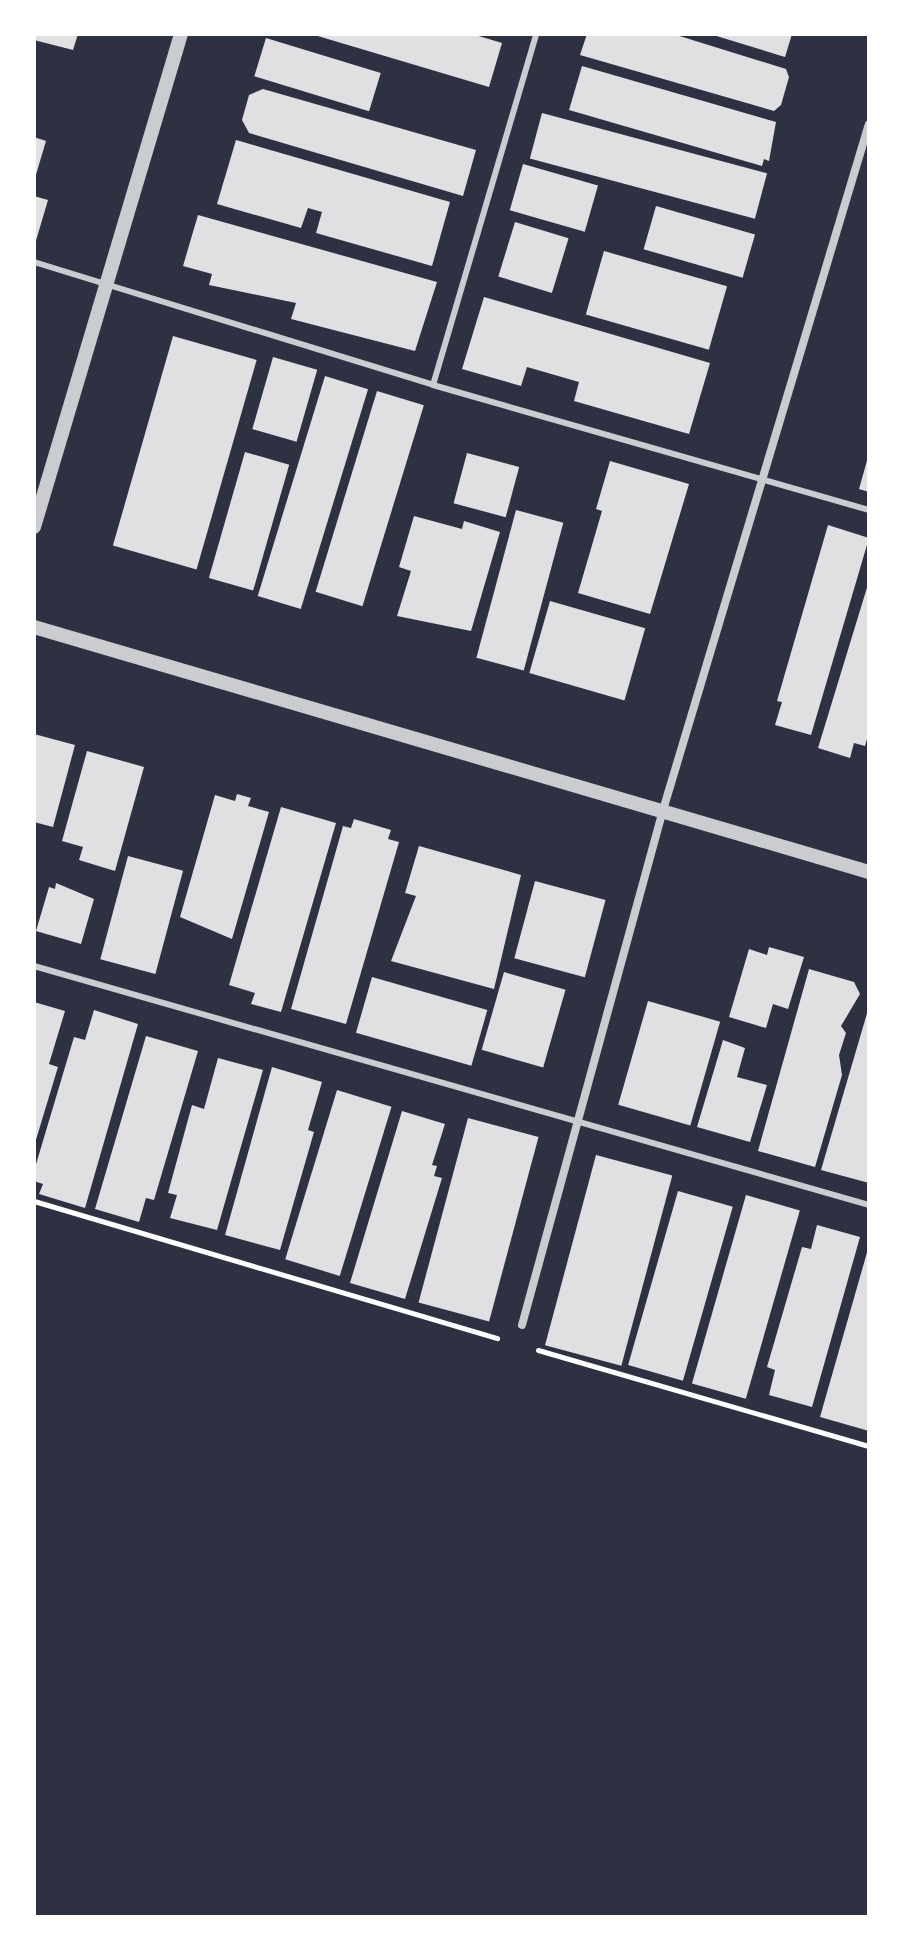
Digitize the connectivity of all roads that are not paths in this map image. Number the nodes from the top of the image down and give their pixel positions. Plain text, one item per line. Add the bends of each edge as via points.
1 (181, 34) edge
2 (536, 34) edge
3 (869, 124) edge
4 (34, 262) edge
5 (108, 285) junction
6 (433, 385) junction
7 (765, 480) junction
8 (869, 510) edge
9 (34, 527) edge
10 (34, 627) edge
11 (663, 810) junction
12 (869, 872) edge
13 (34, 966) edge
14 (577, 1120) junction
15 (869, 1205) edge
16 (522, 1325) dead end

1 - 5 street
2 - 6 lane
3 - 7 street
4 - 5 lane
5 - 6 lane
5 - 9 street
6 - 7 lane
7 - 8 lane
7 - 11 street
10 - 11 street
11 - 12 street
11 - 14 street
13 - 14 lane
14 - 15 lane
14 - 16 street

